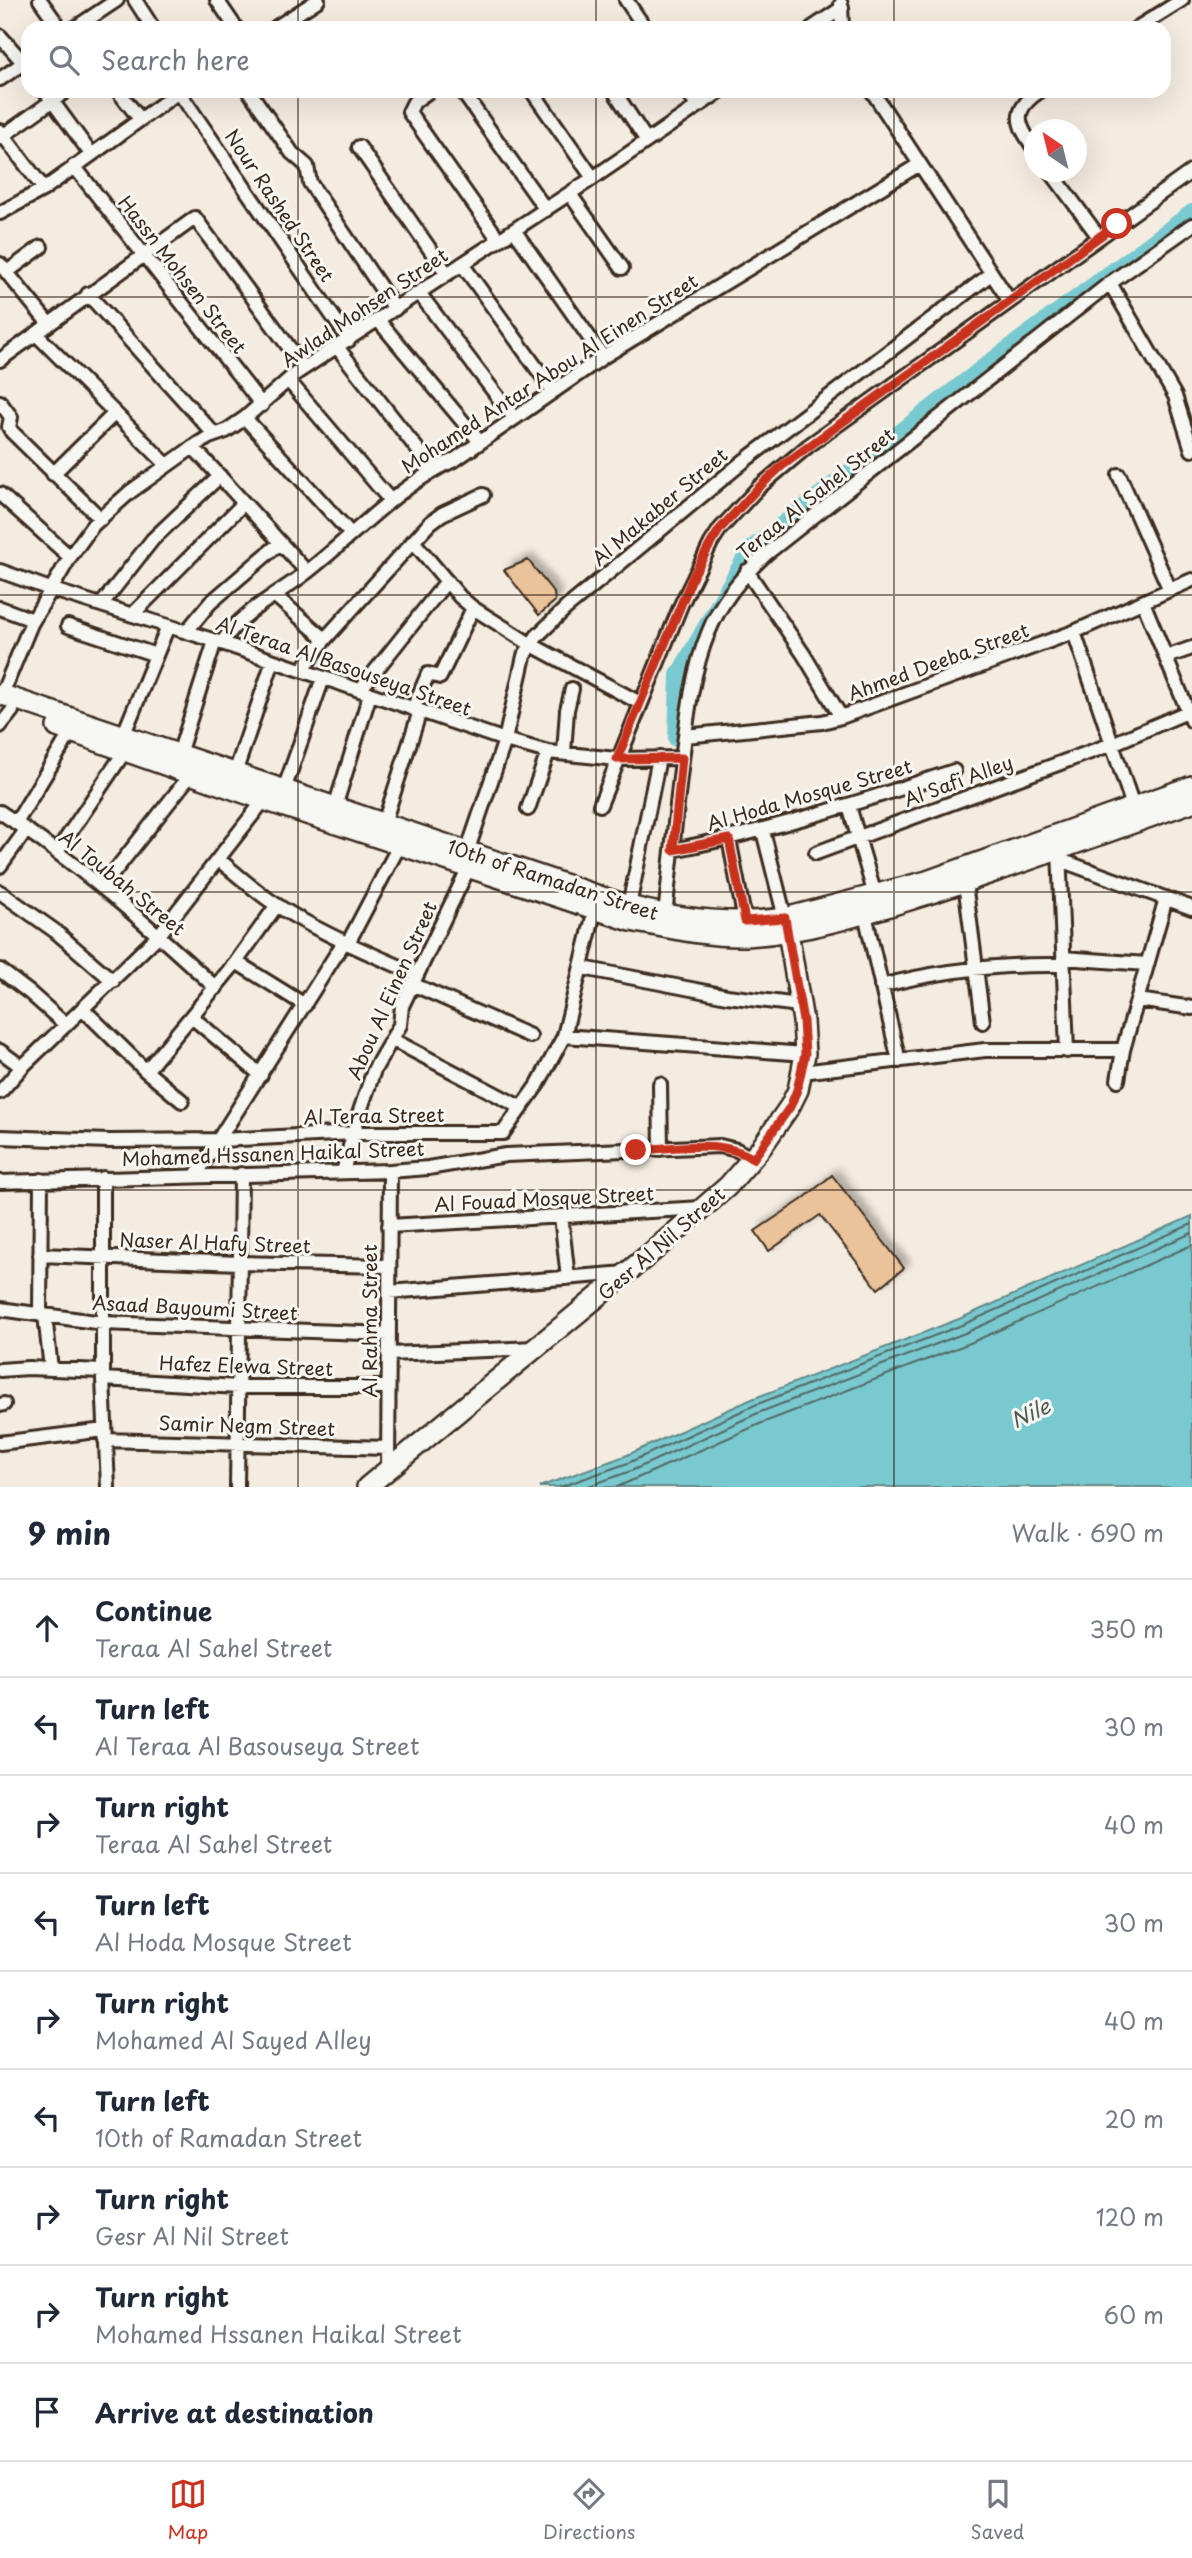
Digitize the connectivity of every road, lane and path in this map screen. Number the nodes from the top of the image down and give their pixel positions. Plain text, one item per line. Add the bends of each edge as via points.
1 (40, 0) edge
2 (117, 0) edge
3 (135, 0) edge
4 (217, 0) edge
5 (318, 0) edge
6 (626, 0) edge
7 (1182, 0) edge
8 (841, 4) edge
9 (297, 6) edge
10 (55, 21) edge
11 (86, 21) edge
12 (148, 21) edge
13 (231, 21) edge
14 (282, 21) edge
15 (640, 21) edge
16 (821, 21) edge
17 (1148, 21) edge
18 (0, 36) edge
19 (21, 58) edge
20 (21, 67) edge
21 (0, 79) edge
22 (47, 98) edge
23 (50, 98) edge
24 (124, 98) edge
25 (170, 98) edge
26 (185, 98) edge
27 (254, 98) edge
28 (419, 98) edge
29 (467, 98) edge
30 (537, 98) edge
31 (619, 98) edge
32 (692, 98) edge
33 (709, 98) edge
34 (877, 98) edge
35 (1030, 98) edge
36 (697, 106) junction
37 (140, 119) junction
38 (1024, 133) edge
39 (1, 135) edge
40 (647, 141) junction
41 (359, 147) dead end
42 (91, 154) junction
43 (920, 164) junction
44 (74, 166) junction
45 (1192, 171) edge
46 (593, 178) junction
47 (1059, 182) edge
48 (44, 189) junction
49 (570, 194) junction
50 (545, 210) junction
51 (0, 213) edge
52 (1192, 225) edge
53 (514, 230) junction
54 (1099, 237) junction
55 (499, 240) junction
56 (41, 247) dead end
57 (143, 254) junction
58 (462, 264) junction
59 (622, 268) dead end
60 (6, 271) edge
61 (447, 274) junction
62 (991, 274) junction
63 (1110, 283) junction
64 (0, 286) edge
65 (419, 293) junction
66 (88, 294) junction
67 (1009, 300) junction
68 (395, 309) junction
69 (378, 320) junction
70 (49, 324) junction
71 (36, 334) junction
72 (343, 343) junction
73 (603, 357) junction
74 (0, 360) edge
75 (304, 368) junction
76 (288, 380) junction
77 (553, 391) junction
78 (0, 402) edge
79 (262, 405) junction
80 (115, 413) junction
81 (245, 418) junction
82 (514, 418) junction
83 (5, 431) edge
84 (214, 434) junction
85 (480, 442) junction
86 (193, 447) junction
87 (1192, 450) edge
88 (167, 465) junction
89 (433, 469) junction
90 (53, 474) junction
91 (1119, 475) dead end
92 (220, 476) junction
93 (0, 494) edge
94 (483, 495) dead end
95 (390, 500) junction
96 (244, 503) junction
97 (101, 519) junction
98 (351, 534) junction
99 (413, 541) junction
100 (280, 543) junction
101 (70, 556) junction
102 (0, 571) edge
103 (747, 571) junction
104 (307, 572) junction
105 (1192, 580) edge
106 (447, 581) junction
107 (50, 589) junction
108 (1170, 590) junction
109 (274, 595) junction
110 (1143, 602) junction
111 (102, 605) junction
112 (0, 608) edge
113 (473, 608) junction
114 (132, 615) junction
115 (33, 620) junction
116 (68, 626) dead end
117 (168, 626) junction
118 (186, 632) junction
119 (1074, 632) junction
120 (325, 639) junction
121 (219, 642) junction
122 (530, 644) junction
123 (1192, 648) edge
124 (156, 655) junction
125 (1166, 657) junction
126 (273, 661) junction
127 (302, 670) junction
128 (323, 678) junction
129 (572, 689) dead end
130 (365, 692) junction
131 (640, 703) junction
132 (3, 706) edge
133 (417, 710) junction
134 (1191, 714) edge
135 (841, 717) junction
136 (71, 732) junction
137 (685, 736) junction
138 (505, 740) junction
139 (124, 743) junction
140 (1112, 744) junction
141 (548, 752) junction
142 (564, 753) junction
143 (178, 754) junction
144 (659, 758) junction
145 (682, 758) junction
146 (617, 759) junction
147 (954, 771) dead end
148 (234, 773) junction
149 (192, 774) junction
150 (1192, 786) edge
151 (284, 790) junction
152 (264, 800) junction
153 (1192, 802) edge
154 (600, 804) dead end
155 (1133, 806) junction
156 (335, 807) junction
157 (849, 807) junction
158 (528, 809) dead end
159 (0, 813) edge
160 (384, 822) junction
161 (21, 826) junction
162 (763, 831) junction
163 (858, 837) junction
164 (729, 839) junction
165 (400, 844) junction
166 (673, 850) junction
167 (57, 852) junction
168 (816, 853) dead end
169 (1060, 855) junction
170 (218, 859) junction
171 (468, 859) junction
172 (0, 866) edge
173 (965, 883) junction
174 (102, 887) junction
175 (0, 892) edge
176 (875, 895) junction
177 (1166, 898) junction
178 (277, 905) junction
179 (629, 906) junction
180 (1192, 908) edge
181 (595, 909) junction
182 (865, 914) junction
183 (665, 915) junction
184 (745, 921) junction
185 (787, 925) junction
186 (159, 935) junction
187 (346, 943) junction
188 (236, 962) junction
189 (1063, 962) junction
190 (1147, 964) junction
191 (976, 967) junction
192 (583, 968) junction
193 (0, 970) edge
194 (414, 979) junction
195 (113, 981) junction
196 (881, 986) junction
197 (216, 988) junction
198 (1138, 1000) junction
199 (305, 1005) junction
200 (799, 1005) junction
201 (1192, 1008) edge
202 (83, 1009) junction
203 (192, 1018) junction
204 (983, 1022) dead end
205 (66, 1025) junction
206 (530, 1036) dead end
207 (564, 1036) junction
208 (393, 1040) junction
209 (0, 1051) edge
210 (1067, 1051) junction
211 (1123, 1051) junction
212 (899, 1062) junction
213 (804, 1063) junction
214 (22, 1068) junction
215 (146, 1071) junction
216 (261, 1075) junction
217 (1118, 1080) dead end
218 (660, 1084) dead end
219 (0, 1092) edge
220 (182, 1101) dead end
221 (522, 1108) junction
222 (354, 1133) junction
223 (0, 1137) edge
224 (220, 1140) junction
225 (661, 1149) junction
226 (753, 1159) junction
227 (390, 1171) junction
228 (343, 1172) junction
229 (242, 1174) junction
230 (196, 1175) junction
231 (103, 1178) junction
232 (41, 1180) junction
233 (0, 1182) edge
234 (702, 1208) junction
235 (561, 1216) junction
236 (389, 1226) junction
237 (40, 1255) junction
238 (102, 1258) junction
239 (239, 1263) junction
240 (389, 1266) junction
241 (628, 1273) junction
242 (568, 1278) junction
243 (389, 1292) junction
244 (0, 1309) edge
245 (43, 1315) junction
246 (103, 1323) junction
247 (239, 1329) junction
248 (389, 1334) junction
249 (537, 1348) junction
250 (388, 1354) junction
251 (51, 1369) junction
252 (0, 1370) edge
253 (103, 1375) junction
254 (238, 1387) junction
255 (388, 1387) junction
256 (104, 1435) junction
257 (0, 1443) edge
258 (236, 1444) junction
259 (388, 1448) junction
260 (388, 1472) junction
261 (105, 1487) edge
262 (237, 1487) edge
263 (367, 1487) edge

1 - 10 street
2 - 11 street
3 - 12 street
4 - 13 street
5 - 9 street
6 - 15 street
7 - 17 street
8 - 16 street
9 - 14 street
18 - 19 street
20 - 21 street
22 - 39 street
23 - 42 street
24 - 37 street
25 - 37 street
26 - 72 street, Nour Rashed Street
27 - 68 street via 292,153 307,166 310,184
28 - 55 street via 410,106 412,117
29 - 50 street
30 - 46 street
31 - 40 street
32 - 36 street
33 - 36 street, Awlad Mohsen Street
34 - 43 street
35 - 38 street via 1020,111
36 - 40 street, Awlad Mohsen Street
37 - 42 street
39 - 48 street
40 - 46 street, Awlad Mohsen Street
41 - 61 street
42 - 44 street
43 - 62 street
43 - 73 street, Mohamed Antar Abou Al Einen Street
44 - 48 street
44 - 57 street, Hassn Mohsen Street
45 - 54 street, Teraa Al Sahel Street
46 - 49 street, Awlad Mohsen Street
47 - 54 street
48 - 51 street
49 - 50 street, Awlad Mohsen Street
49 - 59 street
50 - 53 street, Awlad Mohsen Street
52 - 63 street, Teraa Al Sahel Street
53 - 55 street, Awlad Mohsen Street
53 - 73 street
54 - 67 street, Teraa Al Sahel Street
55 - 58 street, Awlad Mohsen Street
56 - 60 street
57 - 66 street
57 - 75 street via 197,220
57 - 79 street, Hassn Mohsen Street
58 - 61 street, Awlad Mohsen Street
58 - 77 street
60 - 64 street
60 - 70 street
61 - 65 street, Awlad Mohsen Street
62 - 67 street
62 - 122 street, Al Makaber Street via 744,461 566,608
63 - 87 street via 1175,396
63 - 103 street, Teraa Al Sahel Street
65 - 68 street, Awlad Mohsen Street
65 - 82 street
66 - 70 street
66 - 84 street
67 - 131 street, Teraa Al Sahel Street via 808,446 733,515 693,576
68 - 69 street, Awlad Mohsen Street
69 - 72 street, Awlad Mohsen Street
69 - 85 street
70 - 71 street
71 - 74 street
71 - 80 street
72 - 75 street, Awlad Mohsen Street
72 - 89 street, Nour Rashed Street
73 - 77 street, Mohamed Antar Abou Al Einen Street
75 - 76 street, Awlad Mohsen Street
76 - 79 street, Awlad Mohsen Street
76 - 95 street
77 - 82 street, Mohamed Antar Abou Al Einen Street
78 - 83 street via 11,417
79 - 81 street, Awlad Mohsen Street
80 - 88 street
80 - 90 street
81 - 84 street, Awlad Mohsen Street
81 - 98 street
82 - 85 street, Mohamed Antar Abou Al Einen Street
83 - 90 street
84 - 86 street, Awlad Mohsen Street
85 - 89 street, Mohamed Antar Abou Al Einen Street
86 - 88 street, Awlad Mohsen Street
86 - 92 street
88 - 97 street, Awlad Mohsen Street
89 - 95 street, Mohamed Antar Abou Al Einen Street
90 - 97 street
91 - 108 street
92 - 96 street
92 - 111 street via 153,539
93 - 101 street
94 - 99 street via 442,514
95 - 98 street, Mohamed Antar Abou Al Einen Street
96 - 100 street
96 - 114 street
97 - 101 street, Awlad Mohsen Street
98 - 104 street, Mohamed Antar Abou Al Einen Street
99 - 106 street
99 - 120 street
100 - 104 street
100 - 118 street via 210,603
101 - 107 street, Awlad Mohsen Street
102 - 107 street, Al Teraa Al Basouseya Street
103 - 135 street
103 - 137 street, Teraa Al Sahel Street via 721,607 702,650
104 - 109 street, Mohamed Antar Abou Al Einen Street
105 - 108 street, Ahmed Deeba Street
106 - 113 street
106 - 130 street
107 - 111 street, Al Teraa Al Basouseya Street
107 - 115 street, Awlad Mohsen Street
108 - 110 street, Ahmed Deeba Street
109 - 120 street
109 - 121 street, Mohamed Antar Abou Al Einen Street via 244,615
110 - 119 street, Ahmed Deeba Street
110 - 125 street
111 - 114 street, Al Teraa Al Basouseya Street
112 - 115 street
113 - 122 street
113 - 133 street via 440,677 428,674
114 - 117 street, Al Teraa Al Basouseya Street
115 - 132 street, Awlad Mohsen Street
116 - 124 street
117 - 118 street, Al Teraa Al Basouseya Street
117 - 124 street
118 - 121 street, Al Teraa Al Basouseya Street
119 - 135 street, Ahmed Deeba Street
119 - 140 street
120 - 127 street
121 - 126 street, Al Teraa Al Basouseya Street
121 - 143 street, Mohamed Antar Abou Al Einen Street
122 - 131 street
122 - 138 street, Al Makaber Street
123 - 125 street
124 - 139 street
125 - 134 street
126 - 127 street, Al Teraa Al Basouseya Street
126 - 148 street
127 - 128 street, Al Teraa Al Basouseya Street
128 - 130 street, Al Teraa Al Basouseya Street
128 - 151 street
129 - 142 street
130 - 133 street, Al Teraa Al Basouseya Street
130 - 156 street
131 - 146 street, Teraa Al Sahel Street
132 - 136 main road, 10th of Ramadan Street
132 - 139 main road, 10th of Ramadan Street
133 - 138 street, Al Teraa Al Basouseya Street
133 - 160 street
134 - 140 street, Al Safi Alley
135 - 137 street, Ahmed Deeba Street
136 - 139 main road, 10th of Ramadan Street
136 - 161 street
137 - 145 street, Teraa Al Sahel Street
138 - 141 street, Al Teraa Al Basouseya Street
138 - 171 street, Al Makaber Street
139 - 143 main road, 10th of Ramadan Street
139 - 149 main road, 10th of Ramadan Street
139 - 167 street
140 - 155 street
140 - 163 street, Al Safi Alley
141 - 142 street, Al Teraa Al Basouseya Street
141 - 158 street
142 - 146 street, Al Teraa Al Basouseya Street
143 - 148 main road, 10th of Ramadan Street
144 - 145 street, Al Teraa Al Basouseya Street
144 - 146 street, Al Teraa Al Basouseya Street
144 - 179 street
145 - 166 street, Teraa Al Sahel Street
146 - 154 street, Teraa Al Sahel Street
147 - 157 street, Al Hoda Mosque Street
148 - 151 main road, 10th of Ramadan Street
149 - 152 main road, 10th of Ramadan Street
149 - 174 street
150 - 155 main road, 10th of Ramadan Street
151 - 156 main road, 10th of Ramadan Street
152 - 165 main road, 10th of Ramadan Street
152 - 170 street
153 - 169 main road, 10th of Ramadan Street
155 - 176 main road, 10th of Ramadan Street via 1018,850
156 - 160 main road, 10th of Ramadan Street
157 - 162 street, Al Hoda Mosque Street
157 - 163 street
159 - 161 street, Al Toubah Street
160 - 171 main road, 10th of Ramadan Street
161 - 167 street, Al Toubah Street
161 - 172 street
162 - 164 street, Al Hoda Mosque Street
162 - 185 street
163 - 168 street, Al Safi Alley
163 - 176 street
164 - 166 street, Al Hoda Mosque Street
164 - 184 street
165 - 171 main road, 10th of Ramadan Street
165 - 187 street
166 - 183 street, Teraa Al Sahel Street
167 - 174 street, Al Toubah Street
169 - 173 main road, 10th of Ramadan Street
169 - 177 street
169 - 189 street
170 - 178 street
170 - 186 street
171 - 179 main road, 10th of Ramadan Street
171 - 181 main road, 10th of Ramadan Street
171 - 194 street, Abou Al Einen Street
173 - 182 main road, 10th of Ramadan Street
173 - 191 street
174 - 186 street, Al Toubah Street
175 - 195 street
176 - 185 main road, 10th of Ramadan Street
177 - 180 street
177 - 190 street
178 - 187 street
178 - 188 street
179 - 183 main road, 10th of Ramadan Street
181 - 185 main road, 10th of Ramadan Street via 631,921 743,936
181 - 192 street, Al Teraa Street
182 - 185 main road, 10th of Ramadan Street
182 - 196 street
183 - 184 main road, 10th of Ramadan Street
184 - 185 main road, 10th of Ramadan Street
185 - 200 main road, Gesr Al Nil Street
186 - 195 street
186 - 197 street, Al Toubah Street
187 - 194 street
187 - 199 street
188 - 197 street
188 - 199 street
189 - 190 street
189 - 191 street
189 - 210 street
190 - 198 street
191 - 196 street
191 - 204 street
192 - 200 street
192 - 207 street, Al Teraa Street
193 - 205 street
194 - 206 street
194 - 208 street, Abou Al Einen Street
195 - 202 street
196 - 212 street
197 - 203 street
198 - 201 street
198 - 211 street
199 - 216 street
200 - 213 main road, Gesr Al Nil Street
202 - 205 street
202 - 215 street
203 - 215 street
203 - 216 street
205 - 214 street
207 - 213 street
207 - 221 street, Al Teraa Street
208 - 221 street
208 - 222 street, Abou Al Einen Street via 374,1070
209 - 214 street
210 - 211 street
210 - 212 street via 985,1050
211 - 217 street
212 - 213 street
213 - 226 main road, Gesr Al Nil Street via 790,1107
214 - 219 street
215 - 220 street
216 - 224 street
218 - 225 street
221 - 222 street, Al Teraa Street via 499,1133
222 - 224 street, Al Teraa Street
222 - 228 street, Abou Al Einen Street
223 - 224 street, Al Teraa Street
224 - 230 street
225 - 226 street, Mohamed Hssanen Haikal Street via 720,1146
225 - 227 street, Mohamed Hssanen Haikal Street via 506,1155
226 - 234 main road, Gesr Al Nil Street
227 - 228 street, Mohamed Hssanen Haikal Street
227 - 236 street, Al Rahma Street
228 - 229 street, Mohamed Hssanen Haikal Street
229 - 230 street, Mohamed Hssanen Haikal Street
229 - 239 street
230 - 231 street, Mohamed Hssanen Haikal Street
231 - 232 street, Mohamed Hssanen Haikal Street
231 - 238 street
232 - 233 street, Mohamed Hssanen Haikal Street
232 - 237 street
234 - 235 street, Al Fouad Mosque Street
234 - 241 main road, Gesr Al Nil Street
235 - 236 street, Al Fouad Mosque Street
235 - 242 street
236 - 240 street, Al Rahma Street
237 - 238 street, Naser Al Hafy Street
237 - 245 street
238 - 239 street, Naser Al Hafy Street
238 - 246 street
239 - 240 street, Naser Al Hafy Street
239 - 247 street
240 - 243 street, Al Rahma Street
241 - 242 street
241 - 249 main road, Gesr Al Nil Street
242 - 243 street
243 - 248 street, Al Rahma Street
244 - 245 street, Asaad Bayoumi Street
245 - 246 street, Asaad Bayoumi Street
245 - 251 street
246 - 247 street, Asaad Bayoumi Street
246 - 253 street
247 - 248 street, Asaad Bayoumi Street
247 - 254 street
248 - 250 street, Al Rahma Street
249 - 250 street
249 - 260 main road, Gesr Al Nil Street
250 - 255 street, Al Rahma Street
251 - 252 street, Hafez Elewa Street
251 - 253 street, Hafez Elewa Street
253 - 254 street, Hafez Elewa Street
253 - 256 street
254 - 255 street, Hafez Elewa Street
254 - 258 street
255 - 259 street, Al Rahma Street
256 - 257 street, Samir Negm Street
256 - 258 street, Samir Negm Street
256 - 261 street
258 - 259 street, Samir Negm Street
258 - 262 street
259 - 260 street, Al Rahma Street
260 - 263 main road, Gesr Al Nil Street

